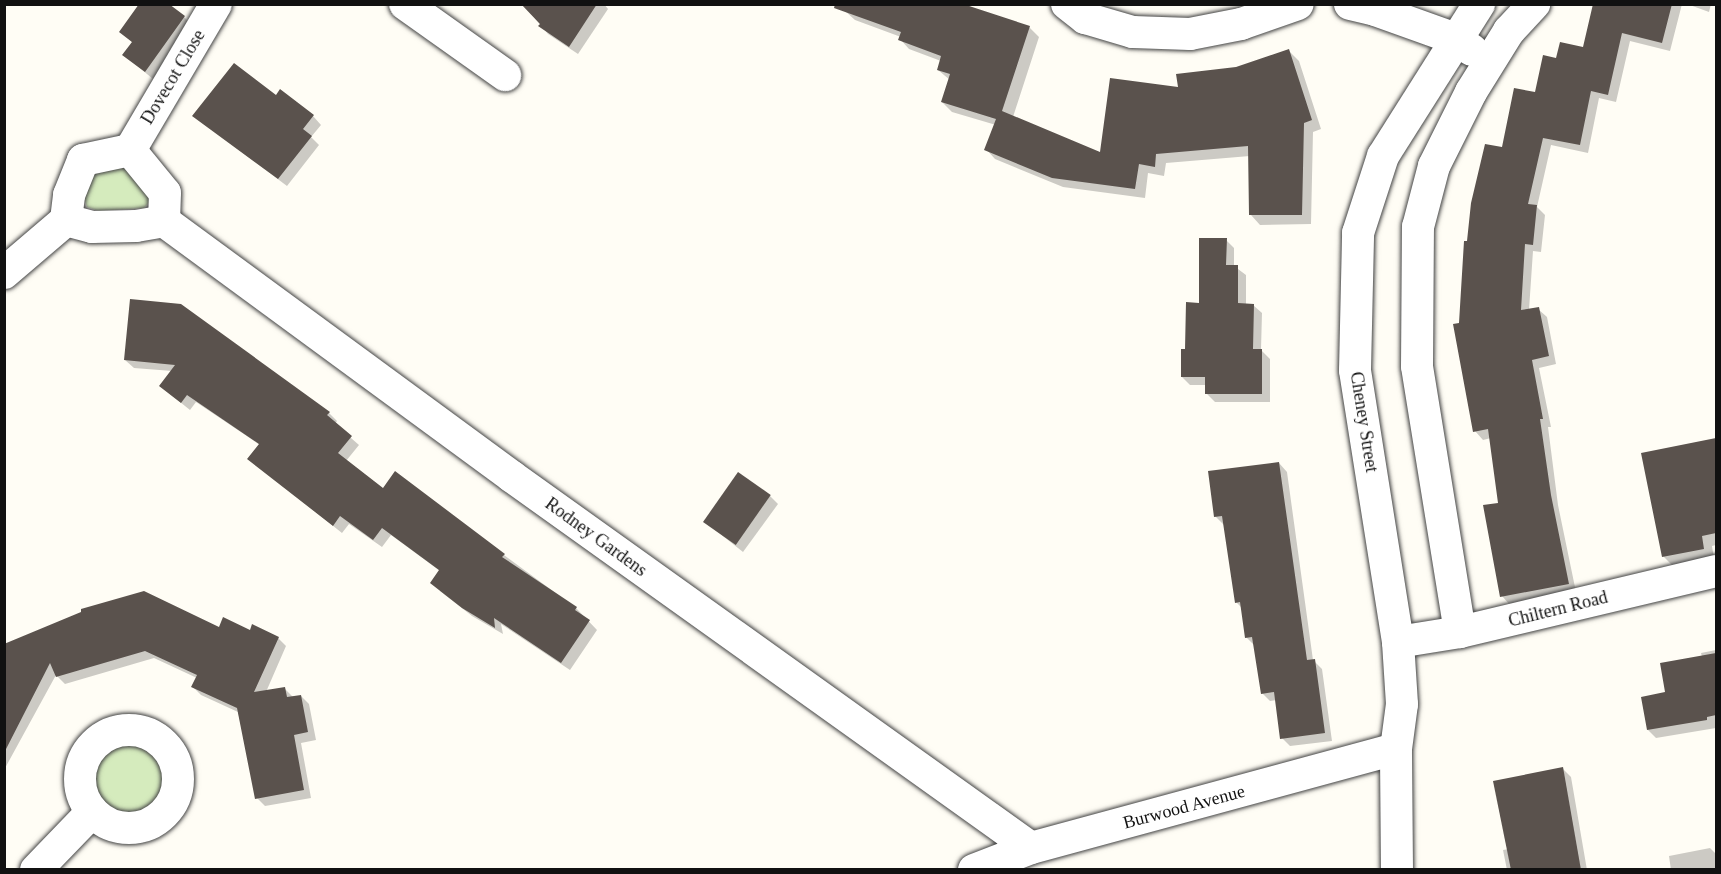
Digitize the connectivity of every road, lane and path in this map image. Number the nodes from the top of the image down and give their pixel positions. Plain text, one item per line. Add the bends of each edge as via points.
1 (216, 4) edge
2 (405, 4) edge
3 (1067, 4) edge
4 (1298, 4) edge
5 (1350, 4) edge
6 (1479, 4) edge
7 (1534, 4) edge
8 (1456, 39) junction
9 (1490, 61) junction
10 (505, 75) dead end
11 (130, 150) junction
12 (66, 220) junction
13 (164, 221) junction
14 (4, 273) edge
15 (1716, 571) edge
16 (1460, 632) junction
17 (1398, 642) junction
18 (1396, 749) junction
19 (92, 812) dead end
20 (1031, 848) junction
21 (36, 870) edge
22 (974, 870) edge
23 (1397, 870) edge

1 - 11 street, Dovecot Close
2 - 10 street
3 - 4 street via 1085,18 1133,32 1190,34 1241,24
5 - 8 street
6 - 8 street, Cheney Street
7 - 9 street via 1509,31
8 - 9 street
8 - 17 street, Cheney Street via 1383,156 1358,233 1355,370
9 - 16 street via 1434,166 1418,227 1417,366
11 - 12 street via 83,160 69,195
11 - 13 street via 165,193
12 - 13 street via 92,227
12 - 14 street
13 - 20 street, Rodney Gardens via 501,469
15 - 16 street, Chiltern Road
16 - 17 street, Chiltern Road
17 - 18 street, Cheney Street via 1402,704
18 - 20 street, Burwood Avenue
18 - 23 street, Cheney Street
19 - 21 street
20 - 22 street, Burwood Avenue

